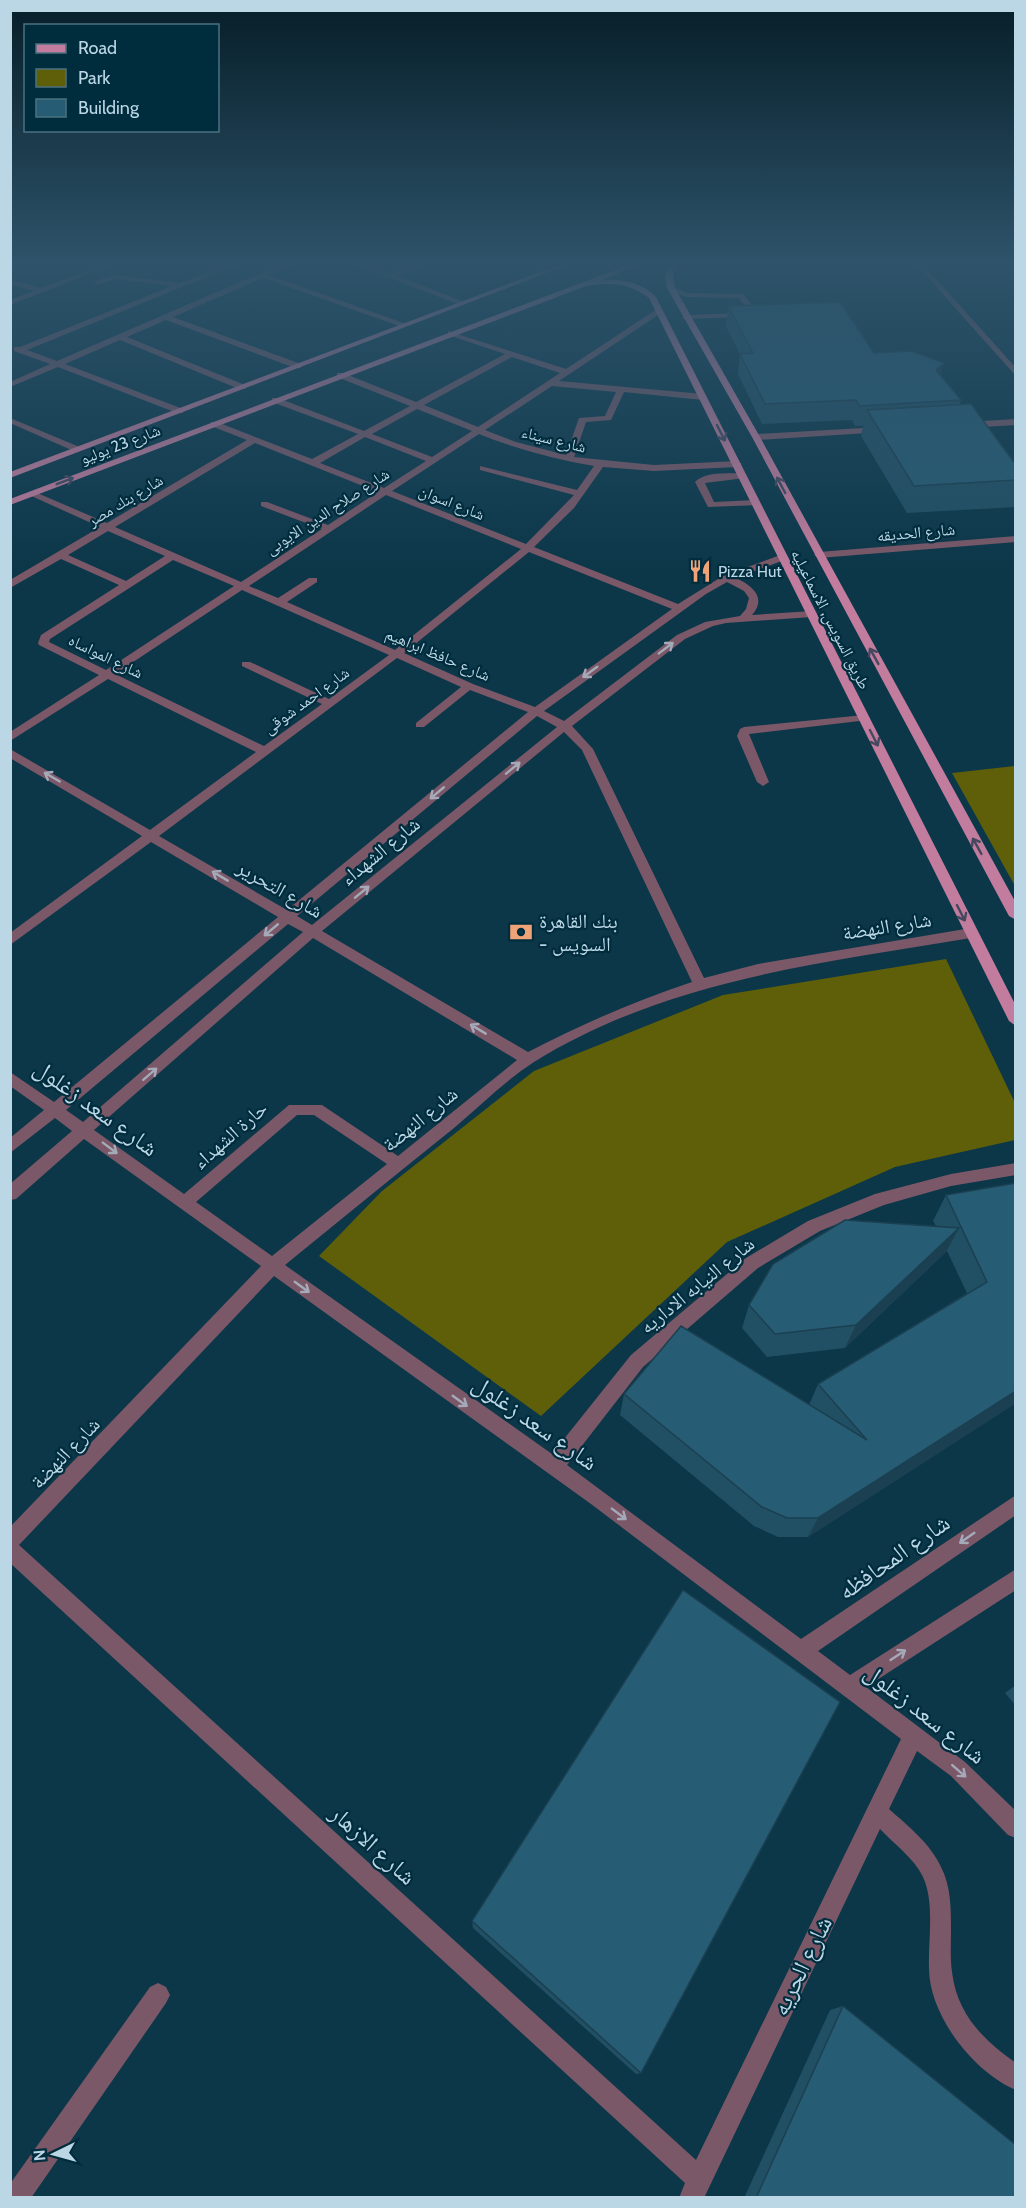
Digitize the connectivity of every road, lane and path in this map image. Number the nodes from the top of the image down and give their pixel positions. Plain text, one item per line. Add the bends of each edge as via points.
1 (57, 364) joint
2 (186, 364) edge
3 (293, 364) edge
4 (303, 364) edge
5 (317, 364) edge
6 (348, 364) edge
7 (369, 364) edge
8 (492, 364) edge
9 (542, 364) edge
10 (578, 364) edge
11 (687, 364) edge
12 (713, 364) edge
13 (298, 366) junction
14 (566, 372) junction
15 (340, 375) junction
16 (550, 383) junction
17 (10, 385) edge
18 (242, 387) junction
19 (621, 390) junction
20 (703, 397) junction
21 (275, 400) junction
22 (416, 405) junction
23 (180, 411) junction
24 (10, 420) edge
25 (1016, 422) edge
26 (214, 424) junction
27 (956, 426) edge
28 (886, 429) edge
29 (478, 430) junction
30 (364, 434) junction
31 (756, 437) junction
32 (254, 440) junction
33 (79, 450) junction
34 (568, 459) junction
35 (433, 460) junction
36 (312, 463) junction
37 (600, 464) junction
38 (737, 464) junction
39 (483, 468) dead end
40 (10, 475) edge
41 (742, 476) junction
42 (384, 491) junction
43 (32, 494) junction
44 (580, 494) junction
45 (10, 502) edge
46 (756, 503) junction
47 (264, 504) dead end
48 (108, 527) junction
49 (328, 528) junction
50 (1016, 538) edge
51 (528, 548) junction
52 (61, 555) junction
53 (819, 555) junction
54 (172, 556) junction
55 (783, 557) junction
56 (727, 578) junction
57 (313, 580) dead end
58 (10, 585) edge
59 (126, 585) junction
60 (240, 586) junction
61 (278, 603) junction
62 (679, 608) junction
63 (812, 614) junction
64 (744, 617) junction
65 (395, 655) junction
66 (246, 664) dead end
67 (107, 674) junction
68 (469, 687) junction
69 (329, 703) junction
70 (536, 711) junction
71 (864, 718) junction
72 (420, 725) dead end
73 (565, 726) junction
74 (10, 738) edge
75 (264, 751) junction
76 (10, 753) edge
77 (763, 782) dead end
78 (150, 835) junction
79 (287, 916) junction
80 (1016, 916) edge
81 (313, 931) junction
82 (971, 933) junction
83 (10, 940) edge
84 (700, 984) junction
85 (1016, 1021) edge
86 (528, 1059) junction
87 (10, 1078) edge
88 (56, 1110) junction
89 (86, 1130) junction
90 (10, 1147) edge
91 (398, 1164) junction
92 (1016, 1169) edge
93 (10, 1194) edge
94 (184, 1203) junction
95 (272, 1266) junction
96 (553, 1468) junction
97 (1016, 1504) edge
98 (10, 1540) edge
99 (10, 1550) edge
100 (1016, 1578) edge
101 (801, 1651) junction
102 (849, 1687) junction
103 (914, 1734) junction
104 (876, 1811) junction
105 (1016, 1827) edge
106 (158, 1995) dead end
107 (1016, 2078) edge
108 (695, 2189) edge
109 (16, 2198) edge

1 - 17 street
1 - 23 street
2 - 18 street
3 - 13 street
4 - 13 main road, شارع 23 يوليو
5 - 13 main road
6 - 15 main road
7 - 15 main road, شارع 23 يوليو
8 - 22 street
9 - 14 street
10 - 14 street, شارع صلاح الدين الايوبى
11 - 20 main road, طريق السويس, الاسماعيليه
12 - 31 main road, طريق السويس, الاسماعيليه
13 - 18 main road, شارع 23 يوليو
14 - 16 street, شارع صلاح الدين الايوبى
15 - 21 main road, شارع 23 يوليو
15 - 22 street, شارع سيناء
16 - 19 street
16 - 29 street, شارع صلاح الدين الايوبى
18 - 23 main road, شارع 23 يوليو
19 - 20 street
19 - 34 street via 608,418 582,420
20 -> 38 main road, طريق السويس, الاسماعيليه
21 - 26 main road, شارع 23 يوليو
21 - 30 street
22 - 29 street, شارع سيناء
22 - 30 street
23 - 33 main road, شارع 23 يوليو
24 - 33 street
25 - 27 street
26 - 32 street, شارع اسوان
43 -> 26 main road, شارع 23 يوليو
28 - 31 street
29 - 34 street, شارع سيناء
29 - 35 street, شارع صلاح الدين الايوبى
30 - 35 street
30 - 36 street
53 -> 31 main road, طريق السويس, الاسماعيليه
32 - 36 street, شارع اسوان
32 - 48 street, شارع بنك مصر
33 - 40 main road, شارع 23 يوليو
34 - 37 street, شارع سيناء
35 - 42 street, شارع صلاح الدين الايوبى
36 - 42 street, شارع اسوان
37 - 38 street, شارع سيناء via 663,468
37 - 44 street, شارع احمد شوقى
38 - 41 main road, طريق السويس, الاسماعيليه
39 - 44 street
41 - 46 main road, طريق السويس, الاسماعيليه
41 - 46 street via 705,478 700,482 711,505
42 - 49 street, شارع صلاح الدين الايوبى
42 - 51 street, شارع اسوان
43 - 45 main road, شارع 23 يوليو
43 - 48 street, شارع حافظ ابراهيم
44 - 51 street, شارع احمد شوقى
46 - 55 main road, طريق السويس, الاسماعيليه
47 - 49 street
48 - 52 street, شارع بنك مصر
48 - 54 street, شارع حافظ ابراهيم
49 - 60 street, شارع صلاح الدين الايوبى
50 - 53 street, شارع الحديقه
51 - 62 street, شارع اسوان
51 - 65 street, شارع احمد شوقى
52 - 58 street, شارع بنك مصر
52 - 59 street
80 -> 53 main road, طريق السويس, الاسماعيليه
54 - 59 street, شارع المواساه
54 - 60 street, شارع حافظ ابراهيم
55 - 56 street, شارع الشهداء
55 - 63 main road, طريق السويس, الاسماعيليه
56 - 62 street, شارع الشهداء
56 - 64 street via 751,592 755,601 753,610
57 - 61 street
59 - 67 street, شارع المواساه via 43,640 46,645
60 - 61 street, شارع حافظ ابراهيم
60 - 67 street, شارع صلاح الدين الايوبى
61 - 65 street, شارع حافظ ابراهيم
62 -> 70 street, شارع الشهداء
63 - 64 street, شارع الشهداء
63 - 71 main road, طريق السويس, الاسماعيليه
73 -> 64 street, شارع الشهداء via 681,637 709,624
65 - 68 street, شارع حافظ ابراهيم
65 - 69 street, شارع احمد شوقى
66 - 69 street
67 - 74 street, شارع صلاح الدين الايوبى
67 - 75 street, شارع المواساه
68 - 70 street, شارع حافظ ابراهيم
68 - 72 street
69 - 75 street, شارع احمد شوقى
70 - 73 street, شارع حافظ ابراهيم
70 -> 79 street, شارع الشهداء
71 - 77 street via 744,731
71 -> 82 main road, طريق السويس, الاسماعيليه
81 -> 73 street, شارع الشهداء
73 - 84 street, شارع حافظ ابراهيم via 592,758
75 - 78 street, شارع احمد شوقى
78 -> 76 street, شارع التحرير
79 -> 78 street, شارع التحرير
78 - 83 street, شارع احمد شوقى
79 - 81 street, شارع التحرير
79 -> 88 street, شارع الشهداء
86 -> 81 street, شارع التحرير
89 -> 81 street, شارع الشهداء
82 - 84 street, شارع النهضة via 759,969
82 - 85 main road, طريق السويس, الاسماعيليه
84 - 86 street, شارع النهضة via 641,1004
86 - 91 street, شارع النهضة
87 - 88 street, شارع سعد زغلول
88 - 89 street, شارع سعد زغلول
88 - 90 street, شارع الشهداء
89 - 93 street, شارع الشهداء
89 -> 94 street, شارع سعد زغلول
91 - 94 street, حارة الشهداء via 317,1109 294,1109
91 - 95 street, شارع النهضة
92 - 96 street, شارع النيابه الاداريه via 951,1180 881,1199 814,1226 752,1263 637,1361
94 - 95 street, شارع سعد زغلول
95 -> 96 street, شارع سعد زغلول
95 - 98 street, شارع النهضة
96 -> 101 street, شارع سعد زغلول
97 -> 101 street, شارع المحافظه
99 - 108 street, شارع الازهار
102 -> 100 street
101 - 102 street, شارع سعد زغلول
102 - 103 street, شارع سعد زغلول
103 - 104 street, شارع الحريه
103 -> 105 street, شارع سعد زغلول via 958,1769
104 - 107 street via 919,1852 933,1873 940,1902 940,1972 962,2030 981,2053
104 - 108 street, شارع الحريه
106 - 109 street

